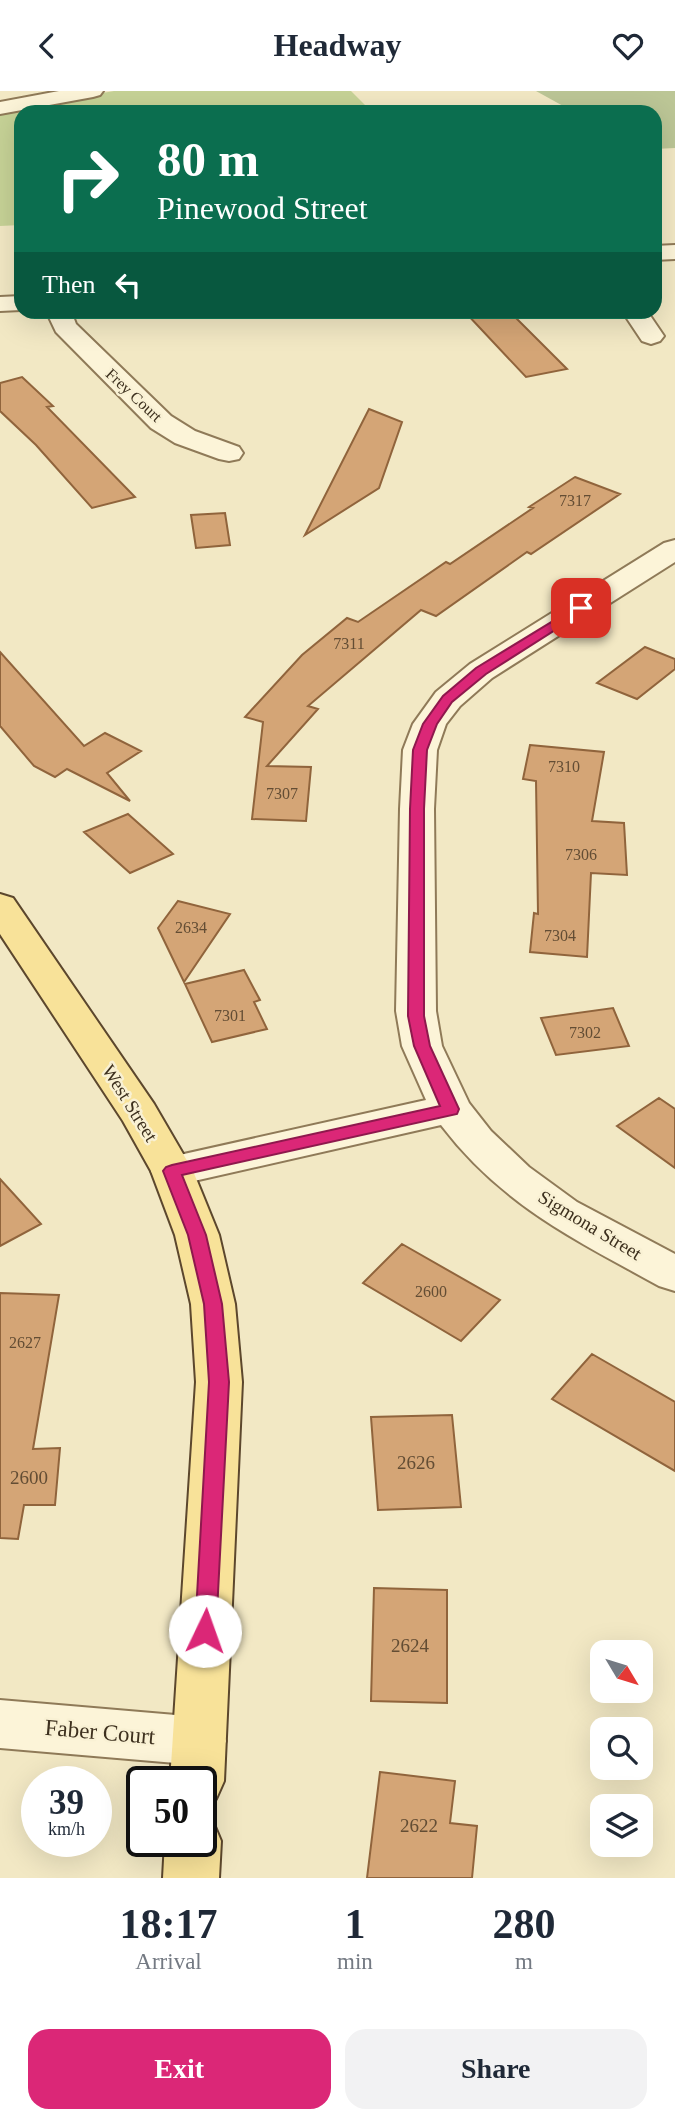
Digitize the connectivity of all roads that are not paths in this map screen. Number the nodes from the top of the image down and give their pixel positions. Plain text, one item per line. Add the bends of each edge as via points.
1 (93, 91) edge
2 (16, 105) edge
3 (62, 319) edge
4 (639, 319) edge
5 (650, 336) dead end
6 (229, 453) dead end
7 (675, 549) edge
8 (6, 927) edge
9 (451, 1109) junction
10 (172, 1171) junction
11 (675, 1274) edge
12 (0, 1724) edge
13 (198, 1761) edge
14 (192, 1857) edge
15 (191, 1878) edge

1 - 2 street
3 - 6 street, Frey Court via 161,422
4 - 5 street
7 - 9 street, Sigmona Street via 481,671 448,699 430,724 420,750 417,809 416,1016 422,1046
8 - 10 main road, West Street via 139,1114
9 - 10 street
9 - 11 street, Sigmona Street via 505,1169 552,1206
10 - 13 main road, West Street via 197,1235 213,1304 219,1382
12 - 13 street, Faber Court
14 - 15 main road

